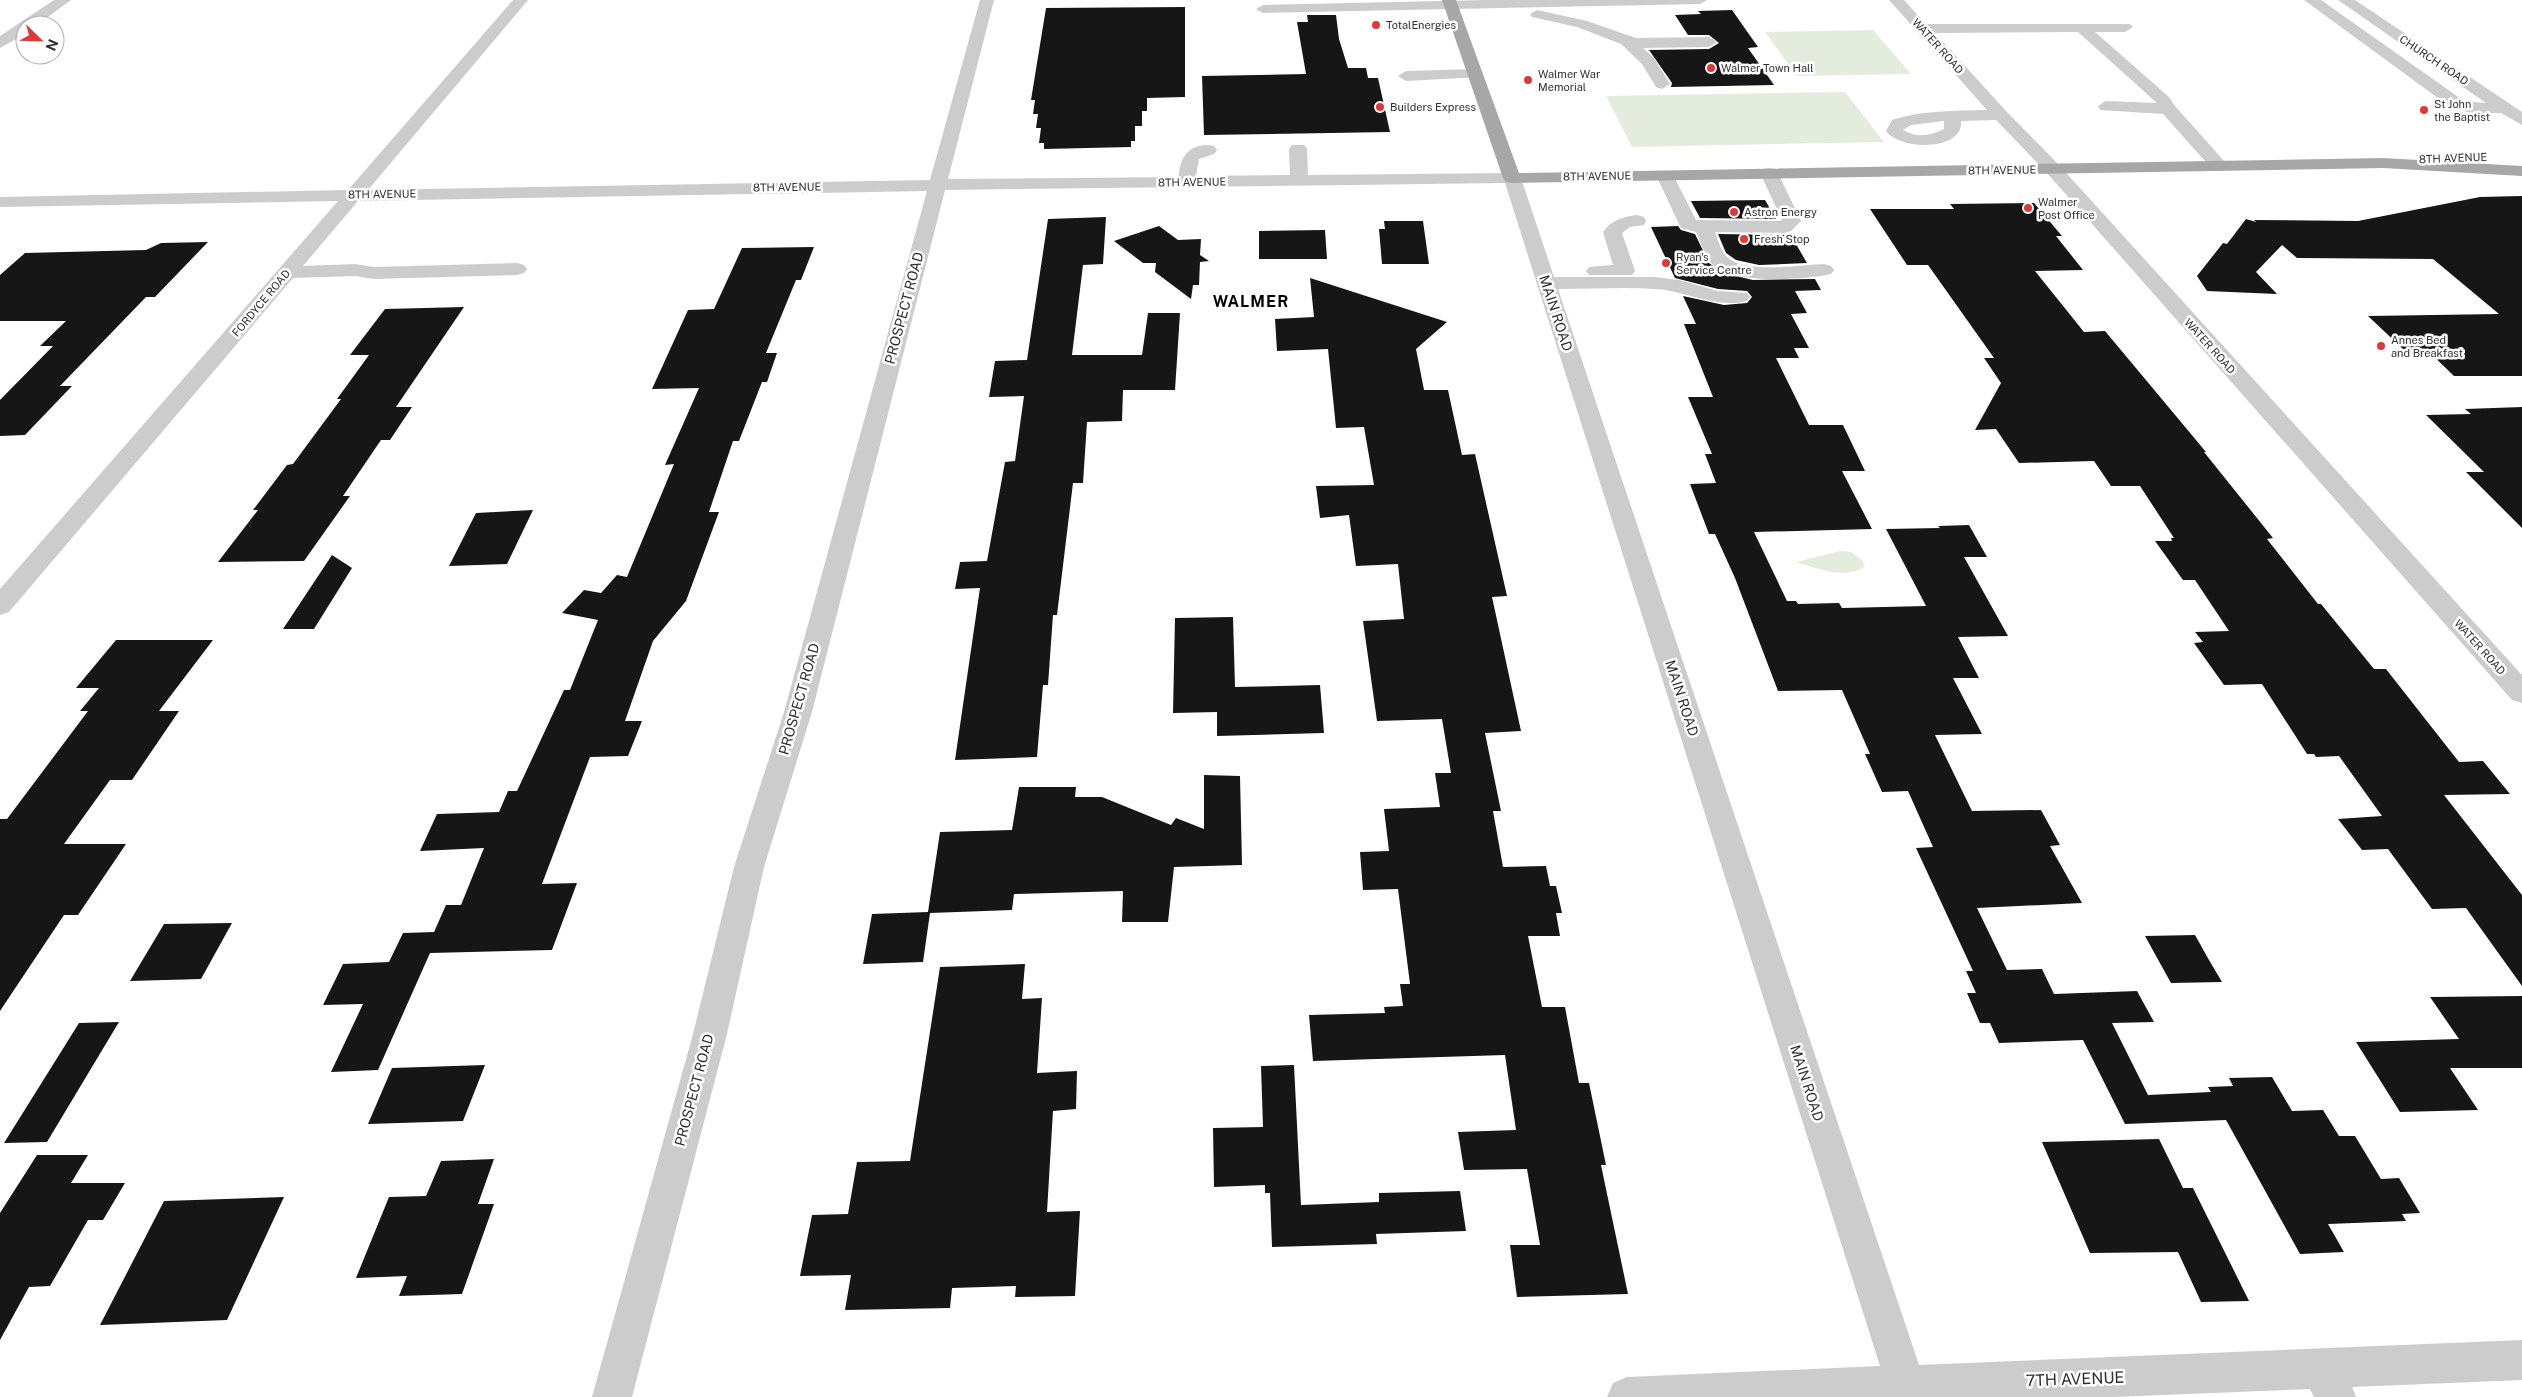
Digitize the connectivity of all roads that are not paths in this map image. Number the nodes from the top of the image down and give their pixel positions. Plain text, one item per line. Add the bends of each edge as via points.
1 (64, 0) edge
2 (521, 0) edge
3 (986, 0) edge
4 (996, 0) edge
5 (1700, 0) edge
6 (1896, 0) edge
7 (2311, 0) edge
8 (2345, 0) edge
9 (1545, 2) edge
10 (1450, 3) edge
11 (1484, 5) junction
12 (1263, 9) dead end
13 (42, 15) edge
14 (2125, 27) dead end
15 (2082, 28) junction
16 (1923, 29) junction
17 (15, 34) edge
18 (1627, 41) junction
19 (1709, 42) dead end
20 (0, 44) edge
21 (1473, 68) junction
22 (1404, 69) dead end
23 (1662, 84) dead end
24 (2509, 103) junction
25 (2106, 106) dead end
26 (2168, 109) junction
27 (2000, 115) junction
28 (1952, 117) dead end
29 (2522, 120) edge
30 (1298, 149) dead end
31 (1208, 150) dead end
32 (2522, 157) edge
33 (2383, 163) junction
34 (2219, 166) junction
35 (2053, 169) junction
36 (2522, 172) edge
37 (1769, 173) junction
38 (1665, 175) junction
39 (1512, 178) junction
40 (1299, 180) junction
41 (1188, 182) junction
42 (937, 185) junction
43 (353, 195) junction
44 (0, 202) edge
45 (1636, 221) dead end
46 (1704, 228) junction
47 (517, 269) dead end
48 (1824, 270) dead end
49 (288, 272) junction
50 (1544, 278) junction
51 (1740, 297) dead end
52 (0, 606) edge
53 (2522, 694) edge
54 (2522, 1360) edge
55 (2328, 1383) edge
56 (1908, 1391) edge
57 (612, 1397) edge
58 (1627, 1397) edge

1 - 13 street
2 - 43 street, FORDYCE ROAD
3 - 4 street
3 - 42 street, PROSPECT ROAD
5 - 9 street
6 - 16 street, WATER ROAD
7 - 24 street via 2459,105 2472,108
8 - 24 street, CHURCH ROAD via 2489,98
9 - 11 street
10 - 11 street
10 - 12 street
10 - 21 main road, MAIN ROAD
11 - 18 street via 1577,23
14 - 15 street
15 - 16 street
15 - 26 street via 2163,100
16 - 27 street, WATER ROAD
17 - 20 street
18 - 19 street via 1654,44
18 - 23 street via 1648,61
21 - 22 street
21 - 39 main road, MAIN ROAD
24 - 29 street
25 - 26 street
26 - 34 street
27 - 28 street
27 - 35 street, WATER ROAD
30 - 40 street
31 - 41 street via 1196,152 1190,158 1186,169
32 - 33 main road, 8TH AVENUE
33 - 34 main road, 8TH AVENUE
33 - 36 main road, 8TH AVENUE
34 - 35 main road, 8TH AVENUE
35 - 37 main road, 8TH AVENUE
35 - 53 street, WATER ROAD
37 - 38 main road, 8TH AVENUE
37 - 46 street via 1792,221 1790,224 1784,227
38 - 39 main road, 8TH AVENUE
38 - 46 street via 1688,224
39 - 40 street, 8TH AVENUE
39 - 50 street, MAIN ROAD
40 - 41 street, 8TH AVENUE
41 - 42 street, 8TH AVENUE
42 - 43 street, 8TH AVENUE
42 - 57 street, PROSPECT ROAD via 798,712 749,867 710,1034
43 - 44 street, 8TH AVENUE
43 - 49 street, FORDYCE ROAD
45 - 50 street via 1625,222 1612,232 1625,271
46 - 48 street via 1719,261 1733,269 1757,272
47 - 49 street
49 - 52 street, FORDYCE ROAD
50 - 51 street via 1655,283 1718,297
50 - 56 street, MAIN ROAD
54 - 55 street, 7TH AVENUE
55 - 56 street, 7TH AVENUE
56 - 58 street, 7TH AVENUE

